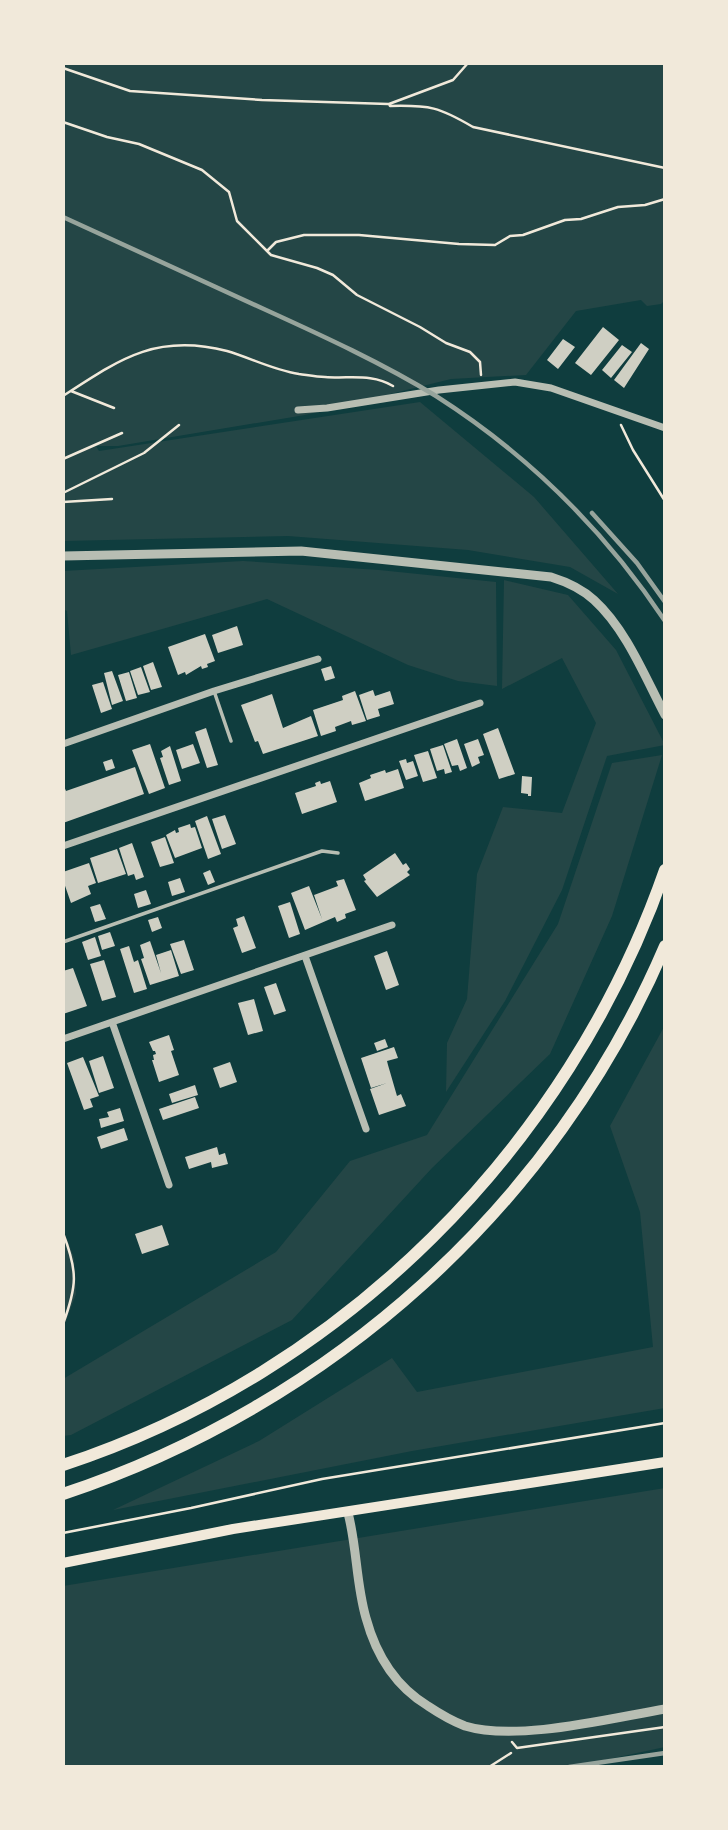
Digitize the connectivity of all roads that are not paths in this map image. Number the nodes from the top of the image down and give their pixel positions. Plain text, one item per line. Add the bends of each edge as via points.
1 (298, 410) dead end
2 (665, 428) edge
3 (63, 556) edge
4 (318, 659) dead end
5 (214, 691) junction
6 (480, 704) dead end
7 (665, 715) edge
8 (231, 741) dead end
9 (63, 744) edge
10 (63, 846) edge
11 (338, 853) dead end
12 (665, 870) edge
13 (392, 925) dead end
14 (63, 942) edge
15 (665, 946) edge
16 (305, 956) junction
17 (112, 1022) junction
18 (63, 1039) edge
19 (366, 1129) dead end
20 (169, 1185) dead end
21 (665, 1462) edge
22 (63, 1465) edge
23 (63, 1494) edge
24 (348, 1513) junction
25 (63, 1563) edge
26 (665, 1709) edge

1 - 2 street via 515,382 551,388
3 - 7 street via 301,551 551,577 584,592 603,610 629,647
4 - 5 street
5 - 8 lane
5 - 9 street
6 - 10 street
11 - 14 lane via 322,851
12 - 22 highway via 635,946 581,1050 514,1147 437,1234 347,1312 284,1358 146,1433
13 - 16 street
15 - 23 highway via 605,1064 560,1132 511,1195 427,1282 333,1358 253,1409 158,1458
16 - 17 street
16 - 19 street
17 - 18 street
17 - 20 street
21 - 24 main road
24 - 25 main road
24 - 26 street via 366,1617 383,1663 408,1694 444,1717 477,1728 529,1731

